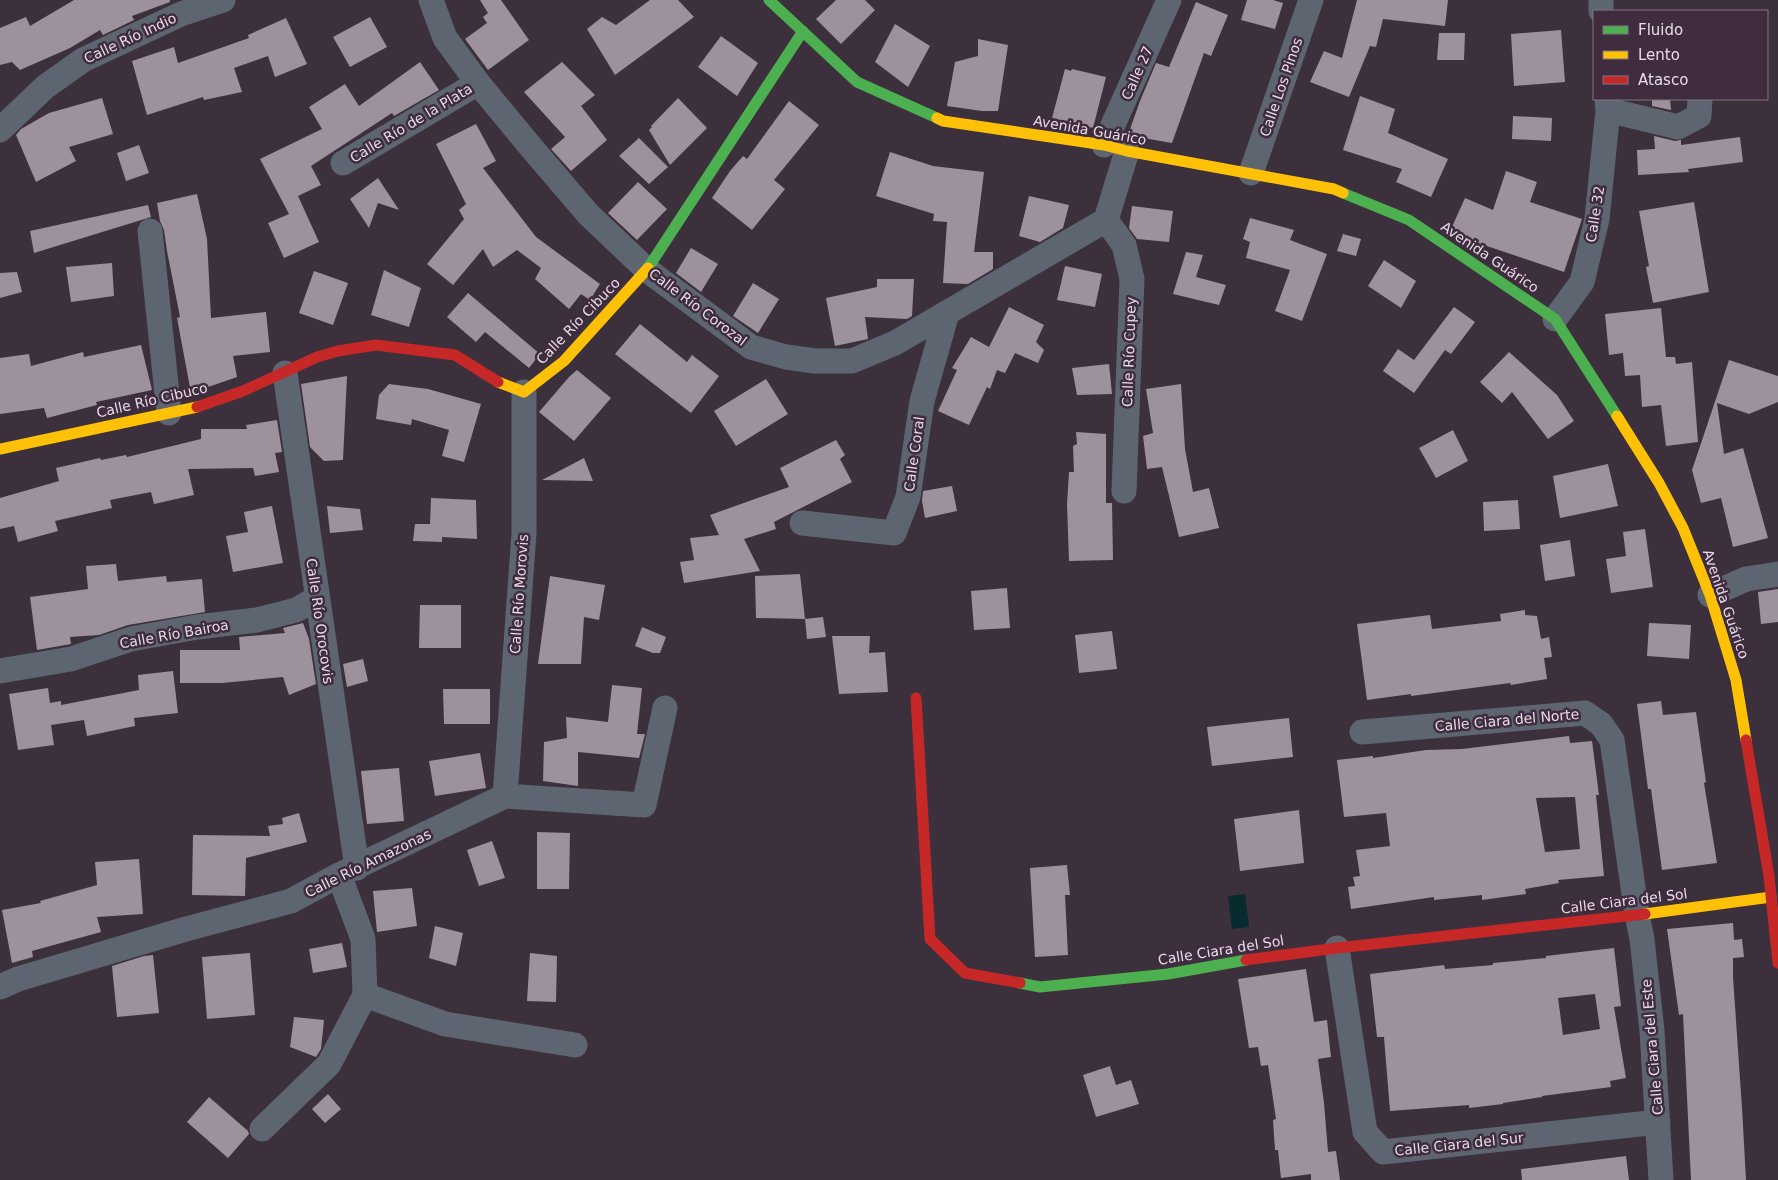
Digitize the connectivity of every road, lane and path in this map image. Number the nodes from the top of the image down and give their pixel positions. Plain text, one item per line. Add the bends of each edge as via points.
1 (224, 0) edge
2 (431, 0) edge
3 (769, 0) edge
4 (1169, 0) edge
5 (1311, 0) edge
6 (803, 31) junction
7 (478, 83) junction
8 (1700, 100) edge
9 (1607, 105) edge
10 (0, 130) edge
11 (1116, 148) junction
12 (343, 163) dead end
13 (1251, 173) junction
14 (1106, 220) junction
15 (150, 231) dead end
16 (647, 270) junction
17 (947, 313) junction
18 (1555, 319) junction
19 (285, 374) junction
20 (524, 392) junction
21 (169, 413) junction
22 (0, 449) edge
23 (1124, 491) dead end
24 (802, 523) dead end
25 (1778, 574) edge
26 (1710, 595) junction
27 (317, 598) junction
28 (0, 671) edge
29 (916, 698) dead end
30 (665, 708) dead end
31 (1362, 732) dead end
32 (505, 796) junction
33 (348, 872) junction
34 (1771, 897) junction
35 (1636, 915) junction
36 (1337, 948) junction
37 (1778, 963) edge
38 (0, 987) edge
39 (365, 995) junction
40 (575, 1046) dead end
41 (1658, 1122) junction
42 (262, 1128) dead end
43 (1661, 1180) edge

1 - 10 street, Calle Río Indio via 181,14 83,60 45,87
2 - 7 street, Calle Río Corozal via 445,38
3 - 6 street, Avenida Guárico
4 - 11 street, Calle 27
5 - 13 street, Calle Los Pinos
6 - 11 street, Avenida Guárico via 857,82 943,121
6 - 16 street, Calle Río Cibuco
7 - 12 street, Calle Río de la Plata
7 - 16 street, Calle Río Corozal via 588,214
8 - 9 street via 1699,116 1678,127
9 - 18 street, Calle 32 via 1597,219 1582,282
11 - 13 street, Avenida Guárico
11 - 14 street
13 - 18 street, Avenida Guárico via 1334,189 1409,220
14 - 17 street, Calle Río Corozal
14 - 23 street, Calle Río Cupey via 1124,245 1132,279
15 - 21 street
16 - 17 street, Calle Río Corozal via 751,347 786,357 852,361 895,343
16 - 20 street, Calle Río Cibuco via 564,361
17 - 24 street, Calle Coral via 922,401 908,497 894,533
18 - 26 street, Avenida Guárico via 1659,483 1683,528
19 - 20 street, Calle Río Cibuco via 317,357 376,345 455,355 492,379
19 - 21 street, Calle Río Cibuco via 243,392
19 - 27 street, Calle Río Orocovis
20 - 32 street, Calle Río Morovis via 524,533
21 - 22 street, Calle Río Cibuco
25 - 26 street via 1746,579
26 - 34 street, Avenida Guárico via 1736,680
27 - 28 street, Calle Río Bairoa via 296,610 257,620 131,640 71,659
27 - 33 street, Calle Río Orocovis
29 - 36 street, Calle Ciara del Sol via 930,939 965,973 1040,987 1168,974
30 - 32 street, Calle Río Amazonas via 644,805
31 - 35 street, Calle Ciara del Norte via 1585,713 1602,724 1612,740
32 - 33 street, Calle Río Amazonas
33 - 38 street, Calle Río Amazonas via 291,901 176,931
33 - 39 street, Calle Río Orocovis via 363,939
34 - 35 street, Calle Ciara del Sol
34 - 37 street, Avenida Guárico
35 - 36 street, Calle Ciara del Sol
35 - 41 street, Calle Ciara del Este via 1642,939 1652,1031
36 - 41 street, Calle Ciara del Sur via 1365,1132 1383,1152
39 - 40 street via 445,1024
39 - 42 street via 329,1064
41 - 43 street, Calle Ciara del Este

